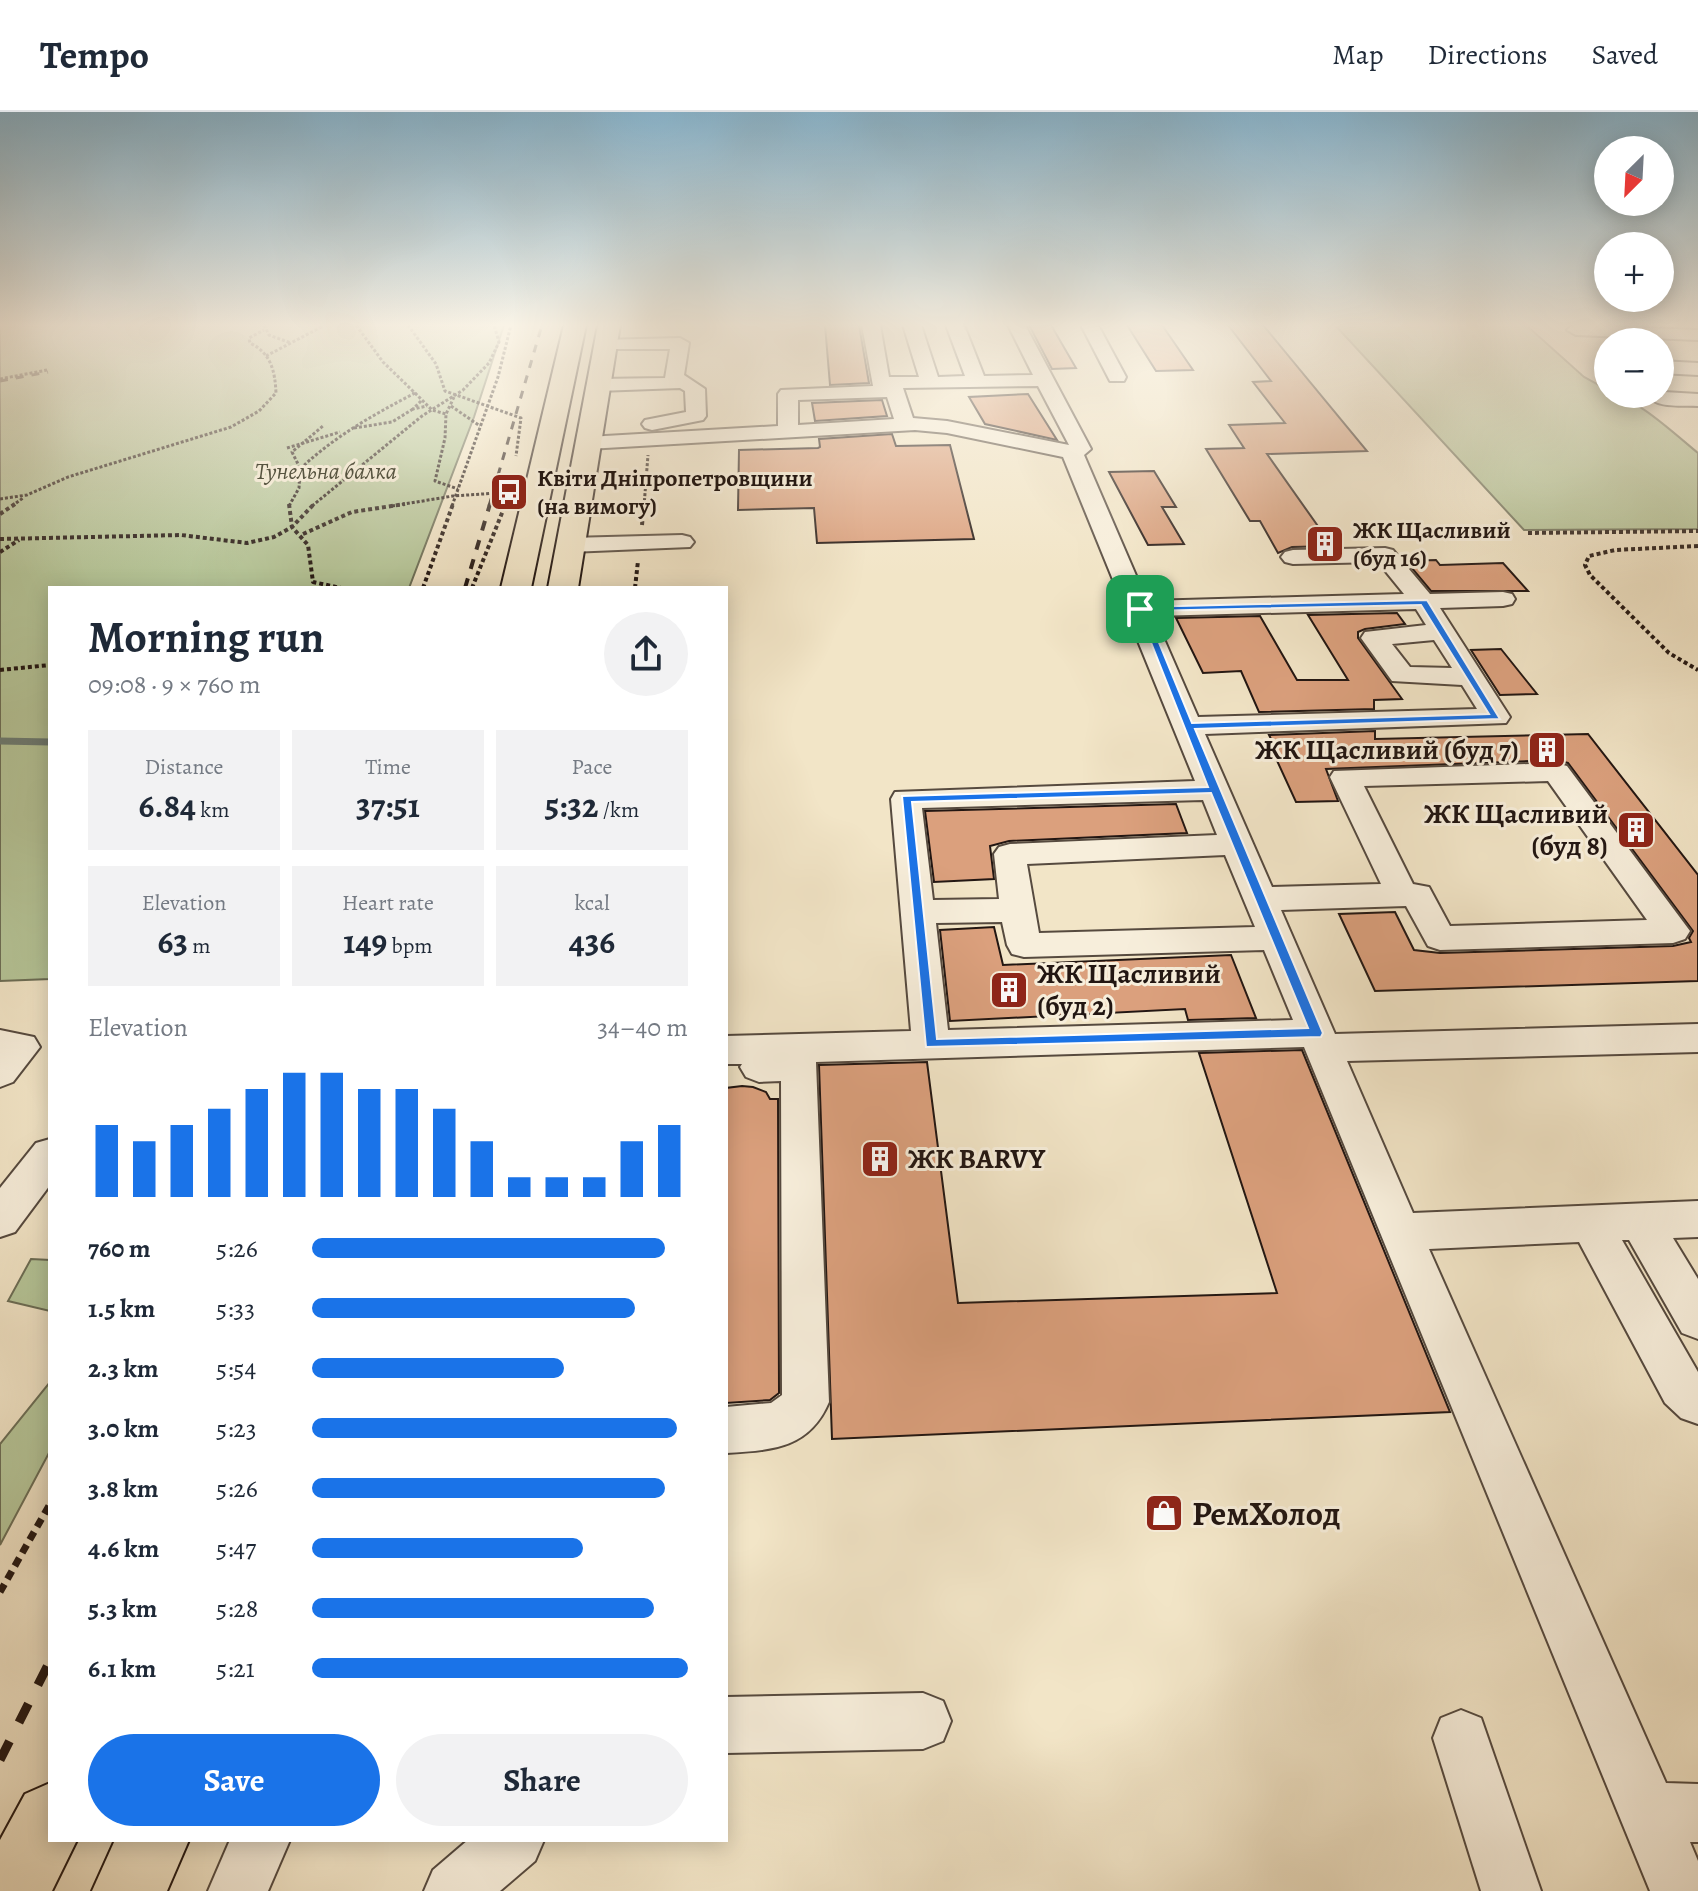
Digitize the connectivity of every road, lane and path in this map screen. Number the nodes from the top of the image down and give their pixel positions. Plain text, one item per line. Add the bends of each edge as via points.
1 (262, 408) edge
2 (387, 408) edge
3 (418, 408) edge
4 (430, 408) edge
5 (435, 408) edge
6 (450, 408) edge
7 (454, 408) edge
8 (487, 408) edge
9 (490, 408) edge
10 (556, 408) edge
11 (594, 408) edge
12 (696, 408) edge
13 (788, 408) edge
14 (900, 408) edge
15 (1060, 408) edge
16 (413, 409) joint
17 (432, 410) junction
18 (446, 414) junction
19 (905, 424) junction
20 (323, 426) dead end
21 (480, 426) junction
22 (348, 429) junction
23 (788, 431) junction
24 (671, 439) junction
25 (638, 441) junction
26 (588, 443) junction
27 (297, 446) junction
28 (715, 447) dead end
29 (287, 448) dead end
30 (1072, 452) junction
31 (515, 462) dead end
32 (300, 469) junction
33 (458, 489) junction
34 (27, 495) junction
35 (453, 496) junction
36 (0, 499) edge
37 (0, 514) edge
38 (292, 527) junction
39 (1698, 531) edge
40 (1528, 533) dead end
41 (303, 534) junction
42 (641, 534) dead end
43 (0, 539) edge
44 (20, 539) junction
45 (682, 542) dead end
46 (570, 545) junction
47 (1698, 546) edge
48 (0, 552) edge
49 (639, 554) dead end
50 (1293, 557) dead end
51 (313, 585) edge
52 (424, 586) edge
53 (473, 586) edge
54 (516, 586) edge
55 (563, 586) edge
56 (635, 586) edge
57 (1503, 599) dead end
58 (1424, 602) junction
59 (1140, 609) junction
60 (1442, 631) junction
61 (48, 665) edge
62 (0, 670) edge
63 (1698, 670) edge
64 (1471, 677) junction
65 (1189, 726) junction
66 (1215, 790) junction
67 (1237, 844) junction
68 (1402, 895) junction
69 (1259, 899) junction
70 (1017, 910) junction
71 (918, 912) junction
72 (1276, 938) junction
73 (1698, 1038) edge
74 (1319, 1040) junction
75 (0, 1044) edge
76 (931, 1044) junction
77 (728, 1050) edge
78 (728, 1067) edge
79 (0, 1072) edge
80 (48, 1158) edge
81 (0, 1219) edge
82 (1698, 1219) edge
83 (1640, 1221) junction
84 (1590, 1223) junction
85 (1400, 1232) junction
86 (1698, 1319) edge
87 (1698, 1402) edge
88 (728, 1430) edge
89 (48, 1508) edge
90 (0, 1592) edge
91 (923, 1721) dead end
92 (728, 1725) edge
93 (1461, 1738) dead end
94 (1674, 1813) edge
95 (48, 1823) edge
96 (152, 1842) edge
97 (259, 1842) edge
98 (512, 1842) edge
99 (13, 1891) edge
100 (129, 1891) edge
101 (238, 1891) edge
102 (454, 1891) edge
103 (1511, 1891) edge
104 (1680, 1891) edge

1 - 34 path via 231,427 68,477
2 - 22 path
3 - 16 path
4 - 17 path
5 - 17 path
6 - 18 path
7 - 21 path
8 - 21 path
9 - 31 path via 521,418
10 - 54 main road
11 - 26 main road
12 - 25 street via 696,416 652,424
13 - 23 street
14 - 19 street
15 - 30 street via 1081,449
16 - 22 path via 392,422
17 - 18 path
17 - 38 path via 316,501
18 - 33 path via 435,481
19 - 23 street via 872,420
19 - 30 street
20 - 27 path
21 - 33 path
22 - 27 path
22 - 32 path
23 - 24 street
24 - 25 street
24 - 28 street via 686,447
25 - 26 street
25 - 42 path
26 - 46 main road
27 - 29 path
27 - 32 path via 292,452
30 - 59 street
32 - 38 path via 299,488 289,503
33 - 35 path
34 - 36 path
34 - 37 path
35 - 41 path via 352,512
35 - 52 path
35 - 53 path via 512,492
38 - 41 path
38 - 44 path via 247,543 181,535
39 - 40 path
41 - 51 path via 311,550 307,567
43 - 44 path
44 - 48 path
45 - 46 street
46 - 55 main road
47 - 63 path via 1615,550 1589,556 1585,565 1669,653
49 - 56 path
50 - 58 street via 1385,555
57 - 58 street
58 - 59 street
58 - 60 street
59 - 65 street
60 - 64 street
60 - 64 street via 1374,638 1402,675
61 - 62 path
64 - 65 street via 1496,717
65 - 66 street
66 - 67 street
66 - 71 street via 906,799
67 - 69 street
67 - 70 street via 1010,854
68 - 68 street via 1417,895 1440,938 1673,931 1556,772 1345,777
68 - 69 street
69 - 72 street
70 - 71 street
70 - 72 street via 1024,945
71 - 76 street
72 - 74 street
73 - 74 street
74 - 76 street
74 - 85 street
75 - 79 street via 21,1047
76 - 77 street
78 - 88 street via 800,1066 806,1402 796,1417 781,1425
80 - 81 street
82 - 83 street
83 - 84 street
83 - 86 street
84 - 85 street
84 - 87 street via 1681,1387
85 - 94 street
89 - 90 path
91 - 92 street
93 - 103 street
94 - 104 street
95 - 99 main road
96 - 100 main road
97 - 101 street
98 - 102 street

